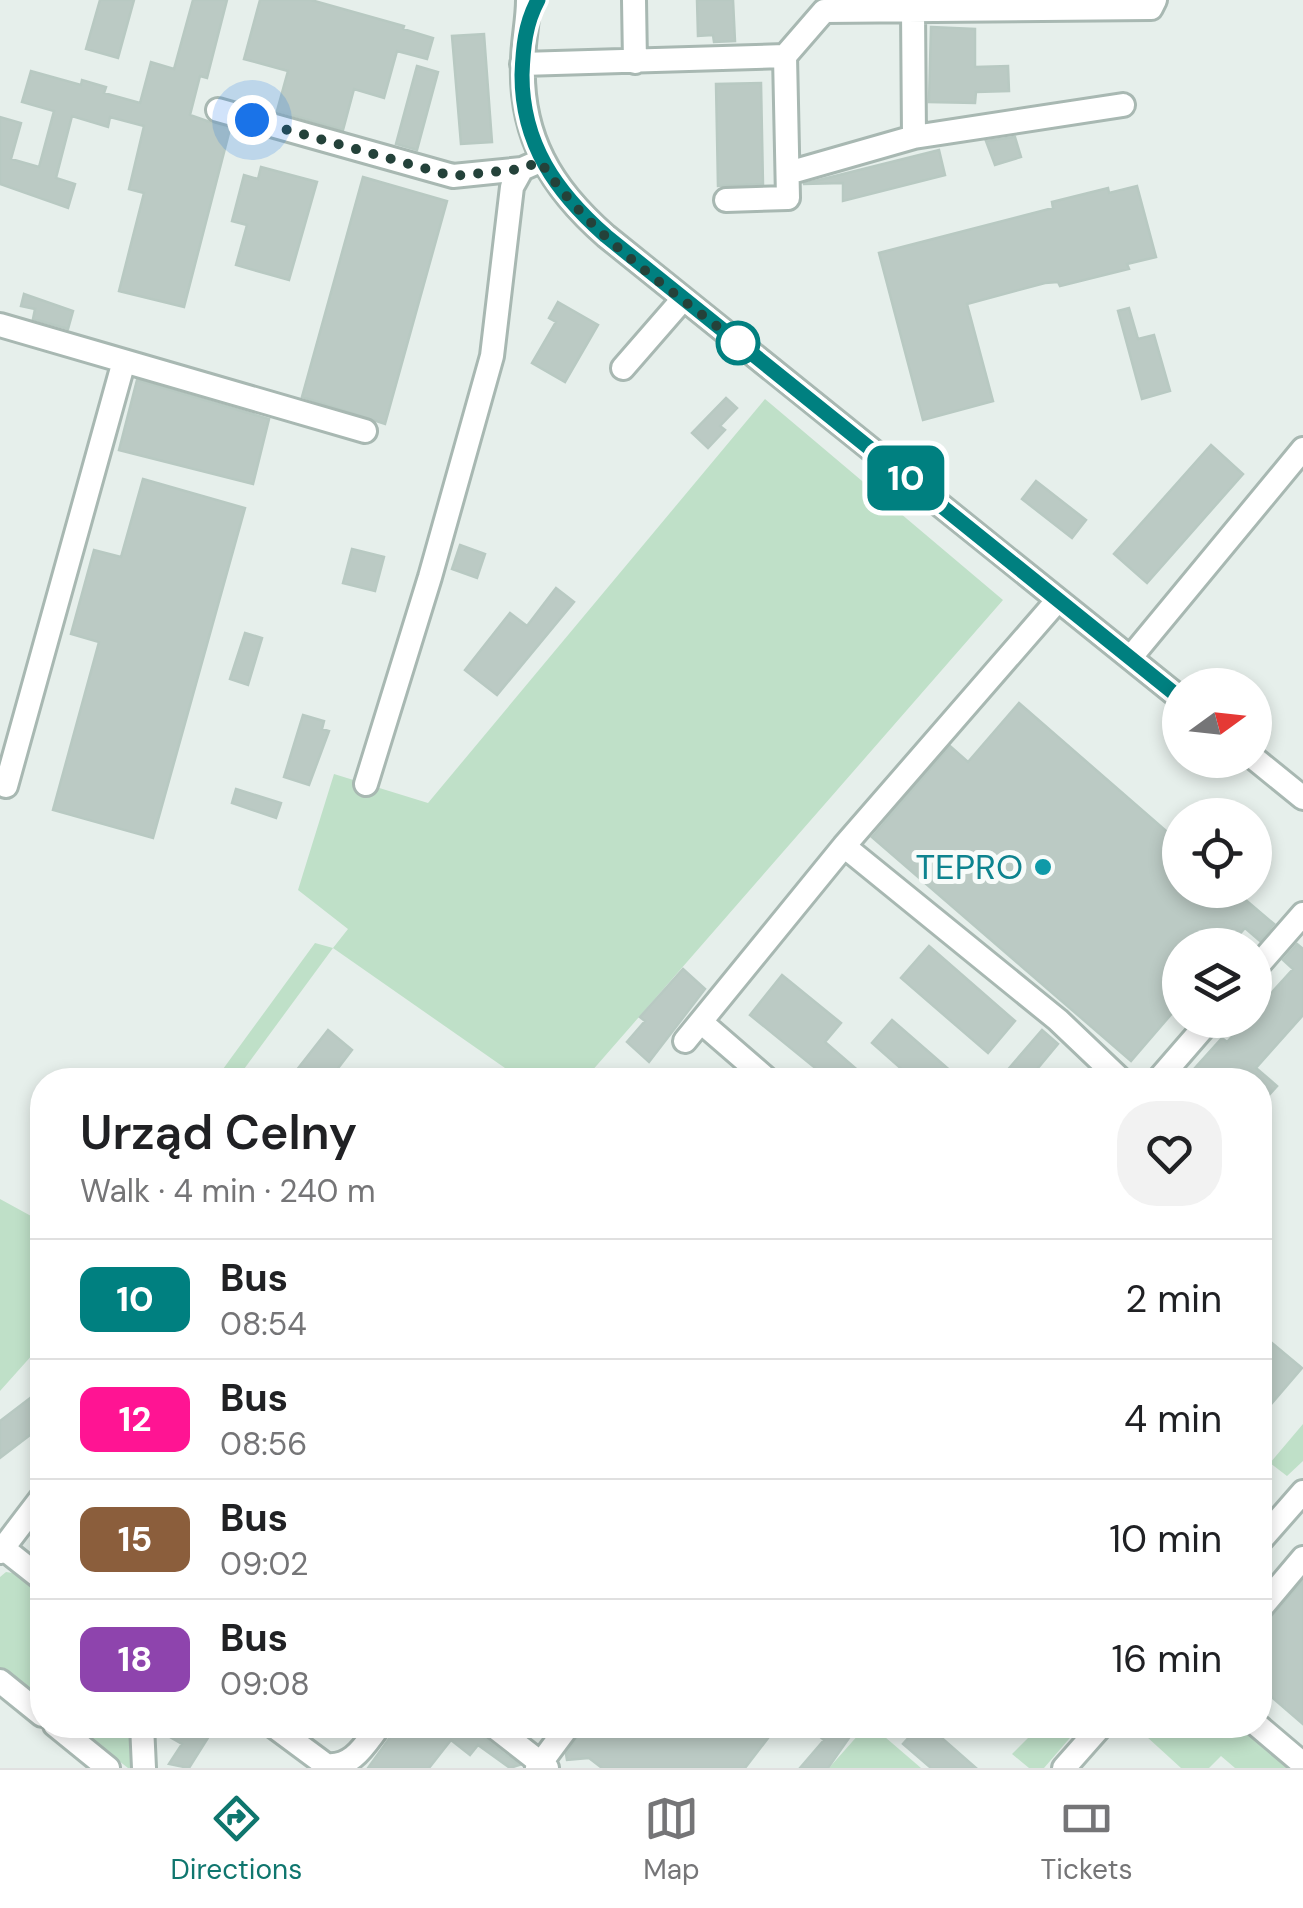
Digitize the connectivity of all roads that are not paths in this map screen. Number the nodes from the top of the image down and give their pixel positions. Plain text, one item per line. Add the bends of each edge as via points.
1 (634, 0) edge
2 (1156, 0) edge
3 (531, 6) edge
4 (913, 10) junction
5 (785, 56) junction
6 (635, 62) junction
7 (522, 64) junction
8 (1123, 105) dead end
9 (218, 110) dead end
10 (914, 137) junction
11 (531, 165) junction
12 (788, 173) junction
13 (726, 200) dead end
14 (684, 299) junction
15 (0, 325) edge
16 (124, 361) junction
17 (623, 368) dead end
18 (365, 431) dead end
19 (1303, 449) edge
20 (1058, 601) junction
21 (1131, 658) junction
22 (1162, 683) edge
23 (1272, 772) edge
24 (366, 784) dead end
25 (6, 786) dead end
26 (1303, 798) edge
27 (844, 846) junction
28 (1301, 921) edge
29 (1272, 951) edge
30 (700, 1022) junction
31 (1194, 1038) edge
32 (685, 1041) dead end
33 (754, 1068) edge
34 (1108, 1068) edge
35 (1168, 1068) edge
36 (1303, 1492) edge
37 (30, 1513) edge
38 (1272, 1527) edge
39 (1, 1550) edge
40 (1303, 1558) edge
41 (30, 1571) edge
42 (1272, 1595) edge
43 (0, 1681) edge
44 (30, 1705) edge
45 (70, 1738) edge
46 (143, 1738) edge
47 (289, 1738) edge
48 (370, 1738) edge
49 (508, 1738) edge
50 (561, 1738) edge
51 (1091, 1738) edge
52 (1272, 1738) edge
53 (1303, 1764) edge
54 (542, 1766) edge
55 (107, 1768) edge
56 (144, 1768) edge
57 (1064, 1768) edge

1 - 6 street
2 - 4 street via 1151,8
3 - 7 street
4 - 5 street via 824,11
4 - 10 street
5 - 6 street
5 - 12 street
6 - 7 street
7 - 11 street
8 - 10 street
9 - 11 street via 452,176
10 - 12 street
11 - 14 street
11 - 24 street via 512,187 492,356
12 - 13 street via 788,198
14 - 17 street
14 - 20 street
15 - 16 street
16 - 18 street
16 - 25 street
19 - 21 street
20 - 21 street
20 - 27 street
21 - 22 street
23 - 26 street
27 - 30 street
27 - 34 street
28 - 29 street
30 - 32 street
30 - 33 street
31 - 35 street
36 - 38 street
37 - 39 street
39 - 41 street
40 - 42 street
43 - 44 street
45 - 55 street
46 - 56 street
47 - 48 street via 336,1767 354,1759
49 - 54 street
50 - 54 street
51 - 57 street
52 - 53 street

